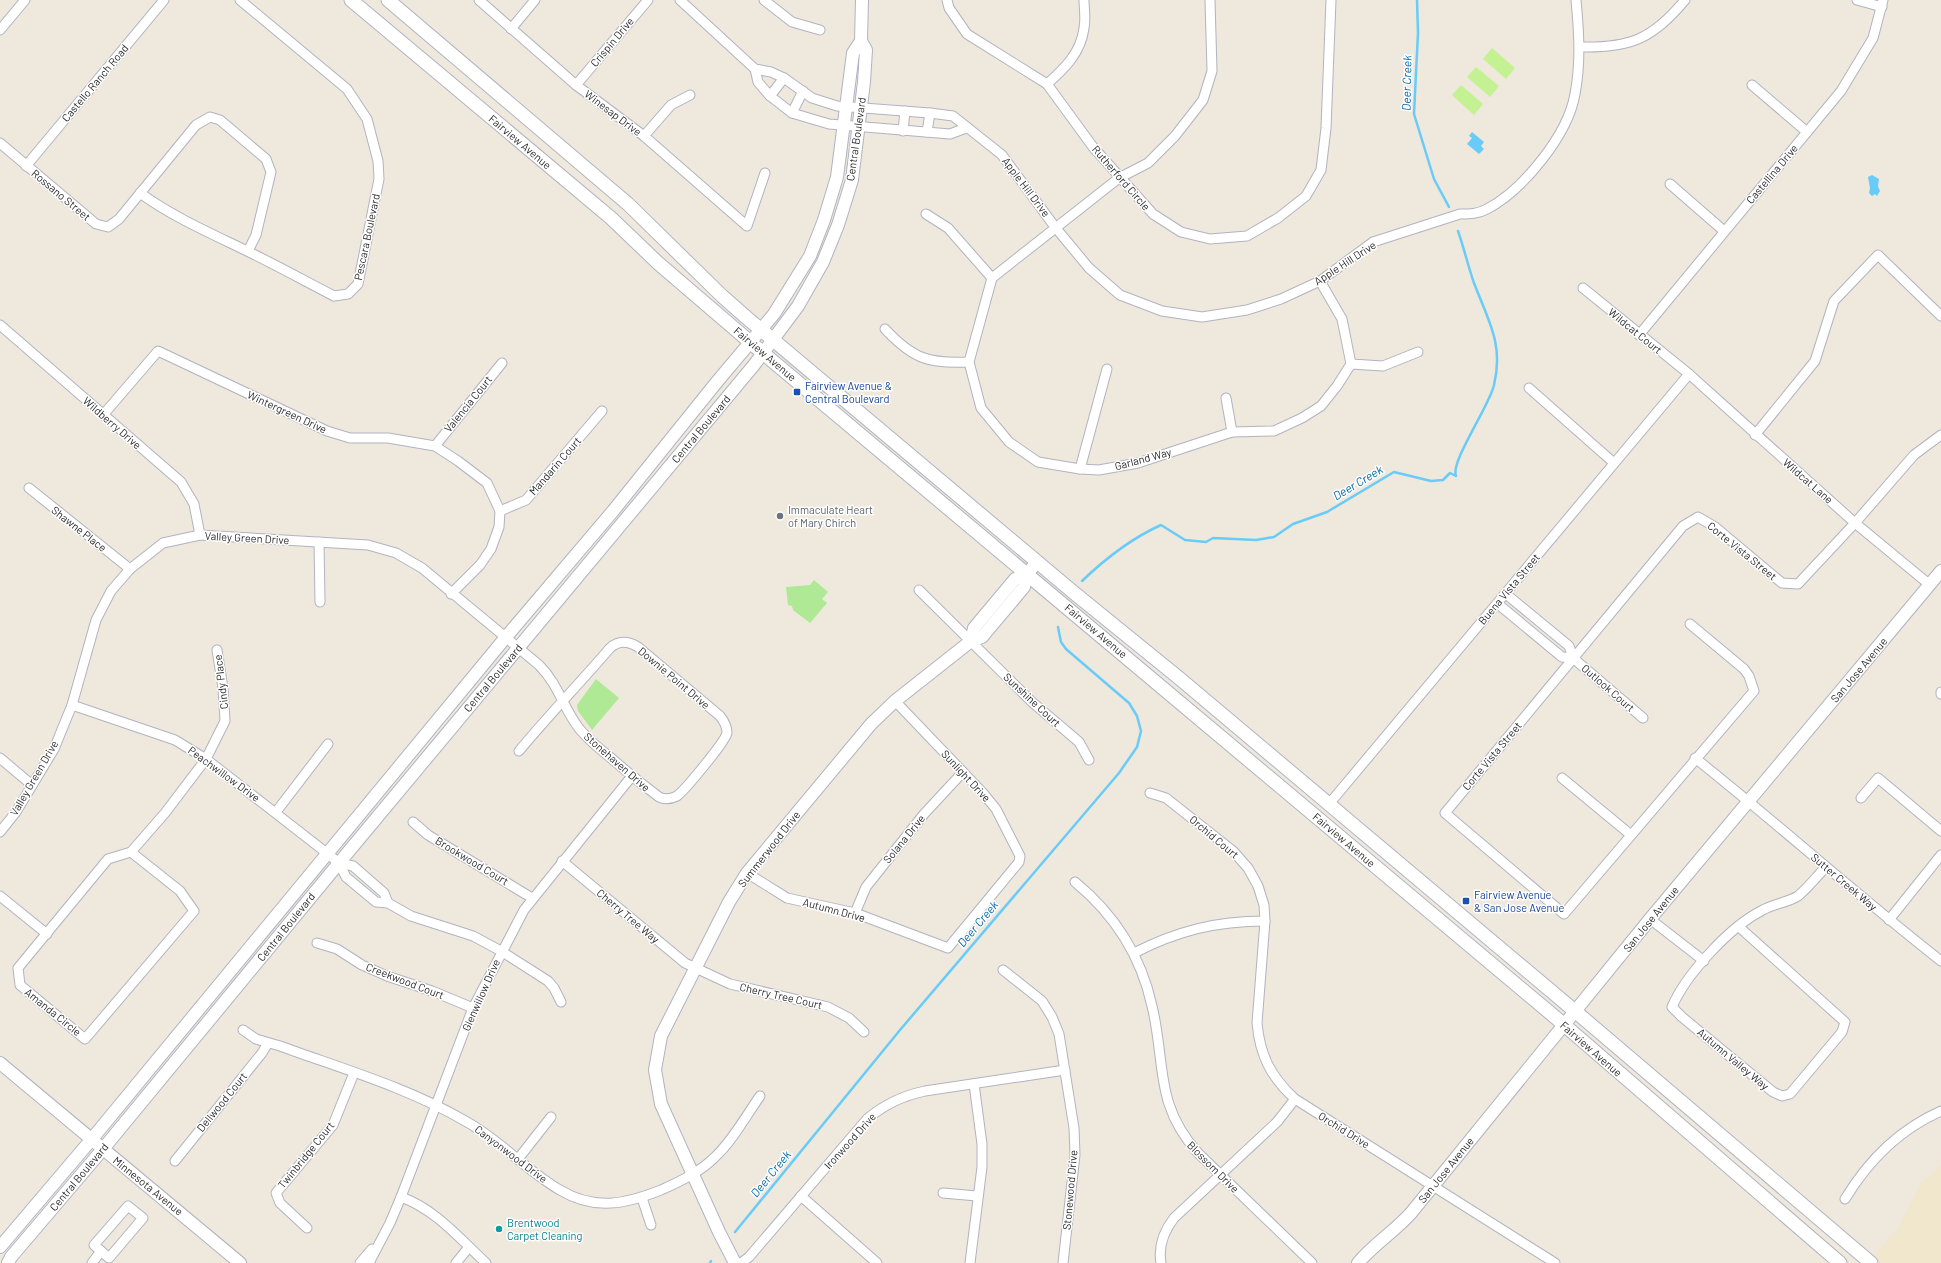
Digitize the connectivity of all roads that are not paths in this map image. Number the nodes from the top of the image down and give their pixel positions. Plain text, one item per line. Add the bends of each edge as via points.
1 (25, 0) edge
2 (164, 0) edge
3 (240, 0) edge
4 (351, 0) edge
5 (388, 0) edge
6 (479, 0) edge
7 (535, 0) edge
8 (648, 0) edge
9 (680, 0) edge
10 (764, 0) edge
11 (862, 0) edge
12 (947, 0) edge
13 (1084, 0) edge
14 (1210, 0) edge
15 (1331, 0) edge
16 (1576, 0) edge
17 (1685, 0) edge
18 (1857, 0) edge
19 (1883, 3) edge
20 (511, 29) junction
21 (0, 30) edge
22 (820, 30) dead end
23 (861, 41) junction
24 (1581, 47) junction
25 (755, 69) junction
26 (784, 78) junction
27 (1047, 84) junction
28 (576, 85) junction
29 (1752, 85) dead end
30 (803, 91) junction
31 (690, 95) dead end
32 (770, 96) junction
33 (847, 106) junction
34 (862, 107) junction
35 (905, 111) junction
36 (792, 113) junction
37 (930, 113) junction
38 (845, 126) junction
39 (859, 128) junction
40 (966, 128) junction
41 (903, 131) junction
42 (927, 132) junction
43 (1807, 132) junction
44 (644, 136) junction
45 (0, 142) edge
46 (26, 166) junction
47 (765, 173) dead end
48 (1119, 178) junction
49 (1670, 184) dead end
50 (140, 193) junction
51 (926, 214) dead end
52 (1055, 227) junction
53 (1724, 231) junction
54 (248, 251) junction
55 (992, 278) junction
56 (1320, 281) junction
57 (1582, 288) dead end
58 (1941, 316) edge
59 (0, 325) edge
60 (885, 329) dead end
61 (761, 330) junction
62 (1639, 335) junction
63 (774, 340) junction
64 (750, 342) junction
65 (1418, 352) dead end
66 (763, 353) junction
67 (969, 362) junction
68 (502, 363) dead end
69 (1351, 364) junction
70 (1107, 369) dead end
71 (1689, 374) junction
72 (1529, 388) dead end
73 (1226, 398) dead end
74 (602, 411) dead end
75 (103, 415) junction
76 (1232, 432) junction
77 (1755, 434) junction
78 (1941, 435) edge
79 (435, 446) junction
80 (1614, 463) junction
81 (1080, 470) junction
82 (29, 488) dead end
83 (500, 511) junction
84 (1856, 523) junction
85 (200, 535) junction
86 (319, 542) junction
87 (1037, 562) junction
88 (130, 569) junction
89 (1941, 571) edge
90 (1027, 574) junction
91 (1930, 585) junction
92 (919, 590) dead end
93 (451, 594) junction
94 (1506, 594) junction
95 (320, 602) dead end
96 (1498, 604) junction
97 (1690, 624) dead end
98 (506, 637) junction
99 (971, 641) junction
100 (518, 647) junction
101 (217, 650) dead end
102 (1573, 658) junction
103 (564, 701) junction
104 (895, 701) junction
105 (72, 705) junction
106 (1643, 718) dead end
107 (727, 732) joint
108 (328, 744) dead end
109 (519, 751) dead end
110 (0, 758) edge
111 (1695, 758) junction
112 (206, 759) junction
113 (1089, 760) dead end
114 (963, 772) junction
115 (632, 776) junction
116 (1562, 778) dead end
117 (32, 784) junction
118 (1150, 793) dead end
119 (1861, 798) dead end
120 (1749, 801) junction
121 (1329, 804) junction
122 (276, 812) junction
123 (413, 822) dead end
124 (1941, 831) edge
125 (0, 832) edge
126 (1631, 835) junction
127 (131, 852) junction
128 (328, 854) junction
129 (1941, 855) edge
130 (562, 861) junction
131 (339, 863) junction
132 (1826, 867) junction
133 (747, 873) junction
134 (1075, 882) dead end
135 (0, 896) edge
136 (532, 898) junction
137 (855, 913) junction
138 (1650, 919) junction
139 (1889, 920) junction
140 (1265, 921) junction
141 (1738, 926) junction
142 (47, 934) junction
143 (317, 943) dead end
144 (948, 948) joint
145 (501, 951) junction
146 (1134, 953) junction
147 (1704, 961) junction
148 (1941, 962) edge
149 (694, 968) junction
150 (1003, 970) dead end
151 (561, 1002) dead end
152 (473, 1008) junction
153 (1576, 1012) junction
154 (1565, 1026) junction
155 (243, 1030) dead end
156 (864, 1032) dead end
157 (268, 1043) junction
158 (0, 1063) edge
159 (1066, 1070) junction
160 (354, 1073) junction
161 (974, 1084) junction
162 (760, 1096) dead end
163 (1295, 1099) junction
164 (436, 1105) junction
165 (1941, 1111) edge
166 (551, 1117) dead end
167 (91, 1140) junction
168 (103, 1149) junction
169 (518, 1159) junction
170 (175, 1161) dead end
171 (692, 1175) junction
172 (1220, 1175) junction
173 (1433, 1186) junction
174 (943, 1192) dead end
175 (801, 1196) junction
176 (978, 1196) junction
177 (401, 1197) junction
178 (642, 1198) junction
179 (1845, 1199) dead end
180 (651, 1225) dead end
181 (307, 1228) dead end
182 (379, 1242) junction
183 (0, 1247) edge
184 (469, 1247) junction
185 (101, 1251) junction
186 (871, 1261) edge
187 (8, 1263) edge
188 (92, 1263) edge
189 (240, 1263) edge
190 (360, 1263) edge
191 (369, 1263) edge
192 (456, 1263) edge
193 (486, 1263) edge
194 (736, 1263) edge
195 (741, 1263) edge
196 (970, 1263) edge
197 (1063, 1263) edge
198 (1161, 1263) edge
199 (1312, 1263) edge
200 (1358, 1263) edge
201 (1555, 1263) edge
202 (1840, 1263) edge
203 (1871, 1263) edge

1 - 21 street
2 - 46 street, Castello Ranch Road
3 - 54 street, Pescara Boulevard via 347,89 367,118 374,140 379,179 358,284 348,294 334,296
4 - 64 main road, Fairview Avenue via 611,218 658,263
5 - 61 main road, Fairview Avenue via 628,204 722,296
6 - 20 street, Winesap Drive
7 - 20 street
8 - 28 street, Crispin Drive
9 - 25 street, Apple Hill Drive
10 - 22 street via 792,22
11 - 23 street, Central Boulevard
12 - 27 street, Rutherford Circle via 949,8 967,34
13 - 27 street via 1084,29 1077,53
14 - 48 street via 1212,71 1203,100 1175,136 1148,163
15 - 48 street, Rutherford Circle via 1322,170 1306,196 1278,218 1247,236 1210,239 1181,232 1152,214
16 - 24 street, Apple Hill Drive
17 - 24 street via 1655,31 1629,43
18 - 19 street
19 - 43 street, Castellina Drive via 1873,38 1864,56 1841,91
20 - 28 street, Winesap Drive
23 - 33 street, Central Boulevard via 853,53
23 - 34 street, Central Boulevard via 866,50
24 - 56 street, Apple Hill Drive via 1575,95 1560,132 1536,167 1514,191 1486,210 1474,214 1460,214 1374,242
25 - 26 street, Apple Hill Drive
25 - 32 street, Apple Hill Drive via 758,82
26 - 30 street, Apple Hill Drive
26 - 32 street
27 - 48 street, Rutherford Circle
28 - 44 street, Winesap Drive
29 - 43 street
30 - 33 street, Apple Hill Drive via 812,98 837,106
30 - 36 street
31 - 44 street via 671,105
32 - 36 street, Apple Hill Drive
33 - 34 street, Apple Hill Drive
33 - 38 street, Central Boulevard
34 - 35 street, Apple Hill Drive
34 - 39 street, Central Boulevard
35 - 37 street, Apple Hill Drive
35 - 41 street
36 - 38 street, Apple Hill Drive
37 - 40 street, Apple Hill Drive via 953,116
37 - 42 street
38 - 39 street, Apple Hill Drive
38 - 61 street, Central Boulevard via 837,177 810,256 785,298
39 - 41 street, Apple Hill Drive
39 - 63 street, Central Boulevard via 852,180 824,262
40 - 42 street, Apple Hill Drive via 950,134
40 - 52 street, Apple Hill Drive via 1002,155
41 - 42 street, Apple Hill Drive
43 - 53 street, Castellina Drive
44 - 47 street, Winesap Drive via 747,226
45 - 46 street, Rossano Street
46 - 50 street, Rossano Street via 102,227 114,224
48 - 52 street
49 - 53 street
50 - 54 street, Pescara Boulevard via 173,215
50 - 54 street via 196,125 210,118 220,120 270,164 271,172 259,226
51 - 55 street via 948,228
52 - 55 street
52 - 56 street, Apple Hill Drive via 1090,268 1120,295 1162,311 1202,317 1247,310 1281,299
53 - 62 street, Castellina Drive
55 - 67 street, Garland Way
56 - 69 street via 1342,319
57 - 62 street, Wildcat Court
58 - 77 street via 1878,255 1834,301 1815,361
59 - 75 street, Wildberry Drive
60 - 67 street via 900,346 920,358 942,364
61 - 63 main road, Fairview Avenue
61 - 64 street, Central Boulevard
62 - 71 street, Wildcat Court
63 - 66 street, Central Boulevard
63 - 87 main road, Fairview Avenue
64 - 66 main road, Fairview Avenue
64 - 98 street, Central Boulevard via 613,511
65 - 69 street via 1383,366
66 - 90 main road, Fairview Avenue
66 - 100 street, Central Boulevard
67 - 81 street, Garland Way via 981,408 1009,442 1038,462
68 - 79 street, Valencia Court
69 - 76 street, Garland Way via 1321,406 1302,418 1274,431
70 - 81 street
71 - 77 street, Wildcat Lane
71 - 80 street, Buena Vista Street
72 - 80 street
73 - 76 street
74 - 83 street, Mandarin Court via 526,500
75 - 79 street, Wintergreen Drive via 158,351 327,432 350,438 388,438
75 - 85 street, Wildberry Drive via 181,482 194,504
76 - 81 street, Garland Way via 1138,463 1099,470
77 - 84 street, Wildcat Lane
78 - 84 street via 1914,455
79 - 83 street, Wintergreen Drive via 458,460 486,483
80 - 94 street, Buena Vista Street
82 - 88 street, Shawne Place
83 - 93 street via 499,528 491,549 480,565
84 - 91 street, Wildcat Lane
84 - 102 street, Corte Vista Street via 1798,584 1782,583 1715,527 1698,517 1683,526
85 - 86 street, Valley Green Drive
85 - 88 street, Valley Green Drive via 164,543
86 - 93 street, Valley Green Drive via 368,545 396,553 422,568
86 - 95 street
87 - 90 street, Summerwood Drive
87 - 121 main road, Fairview Avenue
88 - 105 street, Valley Green Drive via 111,591 96,620
89 - 91 street, San Jose Avenue
90 - 99 street, Summerwood Drive via 1024,587 982,637
90 - 154 main road, Fairview Avenue
91 - 120 street, San Jose Avenue
92 - 99 street, Sunshine Court
93 - 98 street, Valley Green Drive
94 - 96 street, Buena Vista Street
94 - 102 street via 1568,646
96 - 102 street via 1562,656
96 - 121 street, Buena Vista Street
97 - 111 street, Corte Vista Street via 1744,669 1754,691
98 - 100 street, Valley Green Drive
98 - 128 street, Central Boulevard
99 - 104 street, Summerwood Drive
99 - 113 street, Sunshine Court via 1032,702 1079,742
100 - 103 street, Stonehaven Drive via 547,673
100 - 131 street, Central Boulevard
101 - 112 street, Cindy Place via 225,720
102 - 106 street, Outlook Court
102 - 126 street, Corte Vista Street via 1445,813 1564,914
103 - 107 street, Downie Point Drive via 610,648 619,642 629,642 720,716
103 - 109 street, Downie Point Drive
103 - 115 street, Stonehaven Drive via 572,719 584,734
104 - 114 street, Sunlight Drive
104 - 133 street, Summerwood Drive via 871,724
105 - 112 street, Peachwillow Drive via 175,740
105 - 117 street, Valley Green Drive via 54,749
107 - 115 street, Stonehaven Drive via 719,747 675,797 659,798
108 - 122 street
110 - 117 street
111 - 120 street, Sutter Creek Way
111 - 126 street, Corte Vista Street
112 - 122 street, Peachwillow Drive
112 - 127 street
114 - 137 street, Solana Drive via 924,814 866,887
114 - 144 street, Sunlight Drive via 996,809 1020,856 1019,862
115 - 130 street, Glenwillow Drive
116 - 126 street
117 - 125 street, Valley Green Drive via 16,812
118 - 140 street, Orchid Court via 1166,798 1233,851 1248,868 1258,886 1264,905
119 - 124 street via 1878,778
120 - 132 street, Sutter Creek Way
120 - 138 street, San Jose Avenue
121 - 153 main road, Fairview Avenue
122 - 128 street, Peachwillow Drive
123 - 136 street, Brookwood Court via 428,835
127 - 142 street, Amanda Circle via 108,859
127 - 142 street, Amanda Circle via 180,891 194,911 85,1039 20,985 18,968
128 - 131 street, Peachwillow Drive
128 - 167 street, Central Boulevard
129 - 139 street
130 - 136 street, Glenwillow Drive
130 - 149 street, Cherry Tree Way via 685,964
131 - 145 street, Peachwillow Drive via 353,866 384,893 388,903 411,916 473,936
131 - 168 street, Central Boulevard
132 - 139 street, Sutter Creek Way
132 - 141 street, Autumn Valley Way via 1798,896 1761,910
133 - 137 street, Autumn Drive via 787,898
133 - 149 street, Summerwood Drive
134 - 146 street, Blossom Drive via 1103,908
135 - 142 street
136 - 145 street, Glenwillow Drive
137 - 144 street, Autumn Drive
138 - 147 street
138 - 153 street, San Jose Avenue
139 - 148 street, Sutter Creek Way
140 - 146 street via 1235,921 1203,927 1160,940
140 - 163 street, Orchid Drive via 1258,1034 1265,1060 1273,1074
141 - 147 street, Autumn Valley Way
141 - 147 street, Autumn Valley Way via 1845,1022 1842,1032 1790,1094 1782,1096 1773,1092 1672,1007
143 - 152 street, Creekwood Court via 337,949 362,965 387,976
145 - 151 street, Peachwillow Drive via 548,981
145 - 152 street, Glenwillow Drive
146 - 172 street, Blossom Drive via 1153,1007 1163,1084 1177,1126 1186,1140
149 - 156 street, Cherry Tree Court via 730,984 828,1007 849,1018
149 - 171 street, Summerwood Drive via 661,1036 655,1070 661,1104
150 - 159 street, Stonewood Drive via 1042,1001 1052,1016 1059,1034
152 - 164 street, Glenwillow Drive
153 - 154 street, San Jose Avenue
153 - 203 main road, Fairview Avenue
154 - 173 street, San Jose Avenue
154 - 202 main road, Fairview Avenue
155 - 157 street, Canyonwood Drive
157 - 160 street, Canyonwood Drive
157 - 170 street, Dellwood Court
158 - 167 street, Minnesota Avenue
159 - 161 street, Ironwood Drive
159 - 197 street, Stonewood Drive via 1075,1155
160 - 164 street, Canyonwood Drive via 424,1098
160 - 181 street, Twinbridge Court via 333,1125 276,1192 280,1203
161 - 175 street, Ironwood Drive via 903,1096 883,1106 868,1118
161 - 176 street via 982,1144
162 - 171 street, Canyonwood Drive via 722,1150
163 - 172 street via 1277,1122
163 - 173 street, Orchid Drive
164 - 169 street, Canyonwood Drive via 485,1133
164 - 177 street, Glenwillow Drive
165 - 179 street via 1923,1119 1898,1136 1877,1156
166 - 169 street
167 - 168 street, Minnesota Avenue
167 - 183 street, Central Boulevard
168 - 187 street, Central Boulevard
168 - 189 street, Minnesota Avenue
169 - 178 street, Canyonwood Drive via 560,1191 580,1199 610,1204
171 - 178 street, Canyonwood Drive
171 - 194 street via 729,1254
172 - 198 street via 1174,1218 1165,1230 1161,1245
172 - 199 street, Blossom Drive
173 - 200 street, San Jose Avenue via 1402,1223
173 - 201 street, Orchid Drive
174 - 176 street
175 - 186 street
175 - 195 street, Ironwood Drive
176 - 196 street
177 - 182 street, Glenwillow Drive
177 - 184 street via 430,1213
178 - 180 street
182 - 190 street, Glenwillow Drive
182 - 191 street, Glenwillow Drive
184 - 192 street
184 - 193 street
185 - 185 street via 109,1258 143,1218 128,1206 94,1245
185 - 188 street

